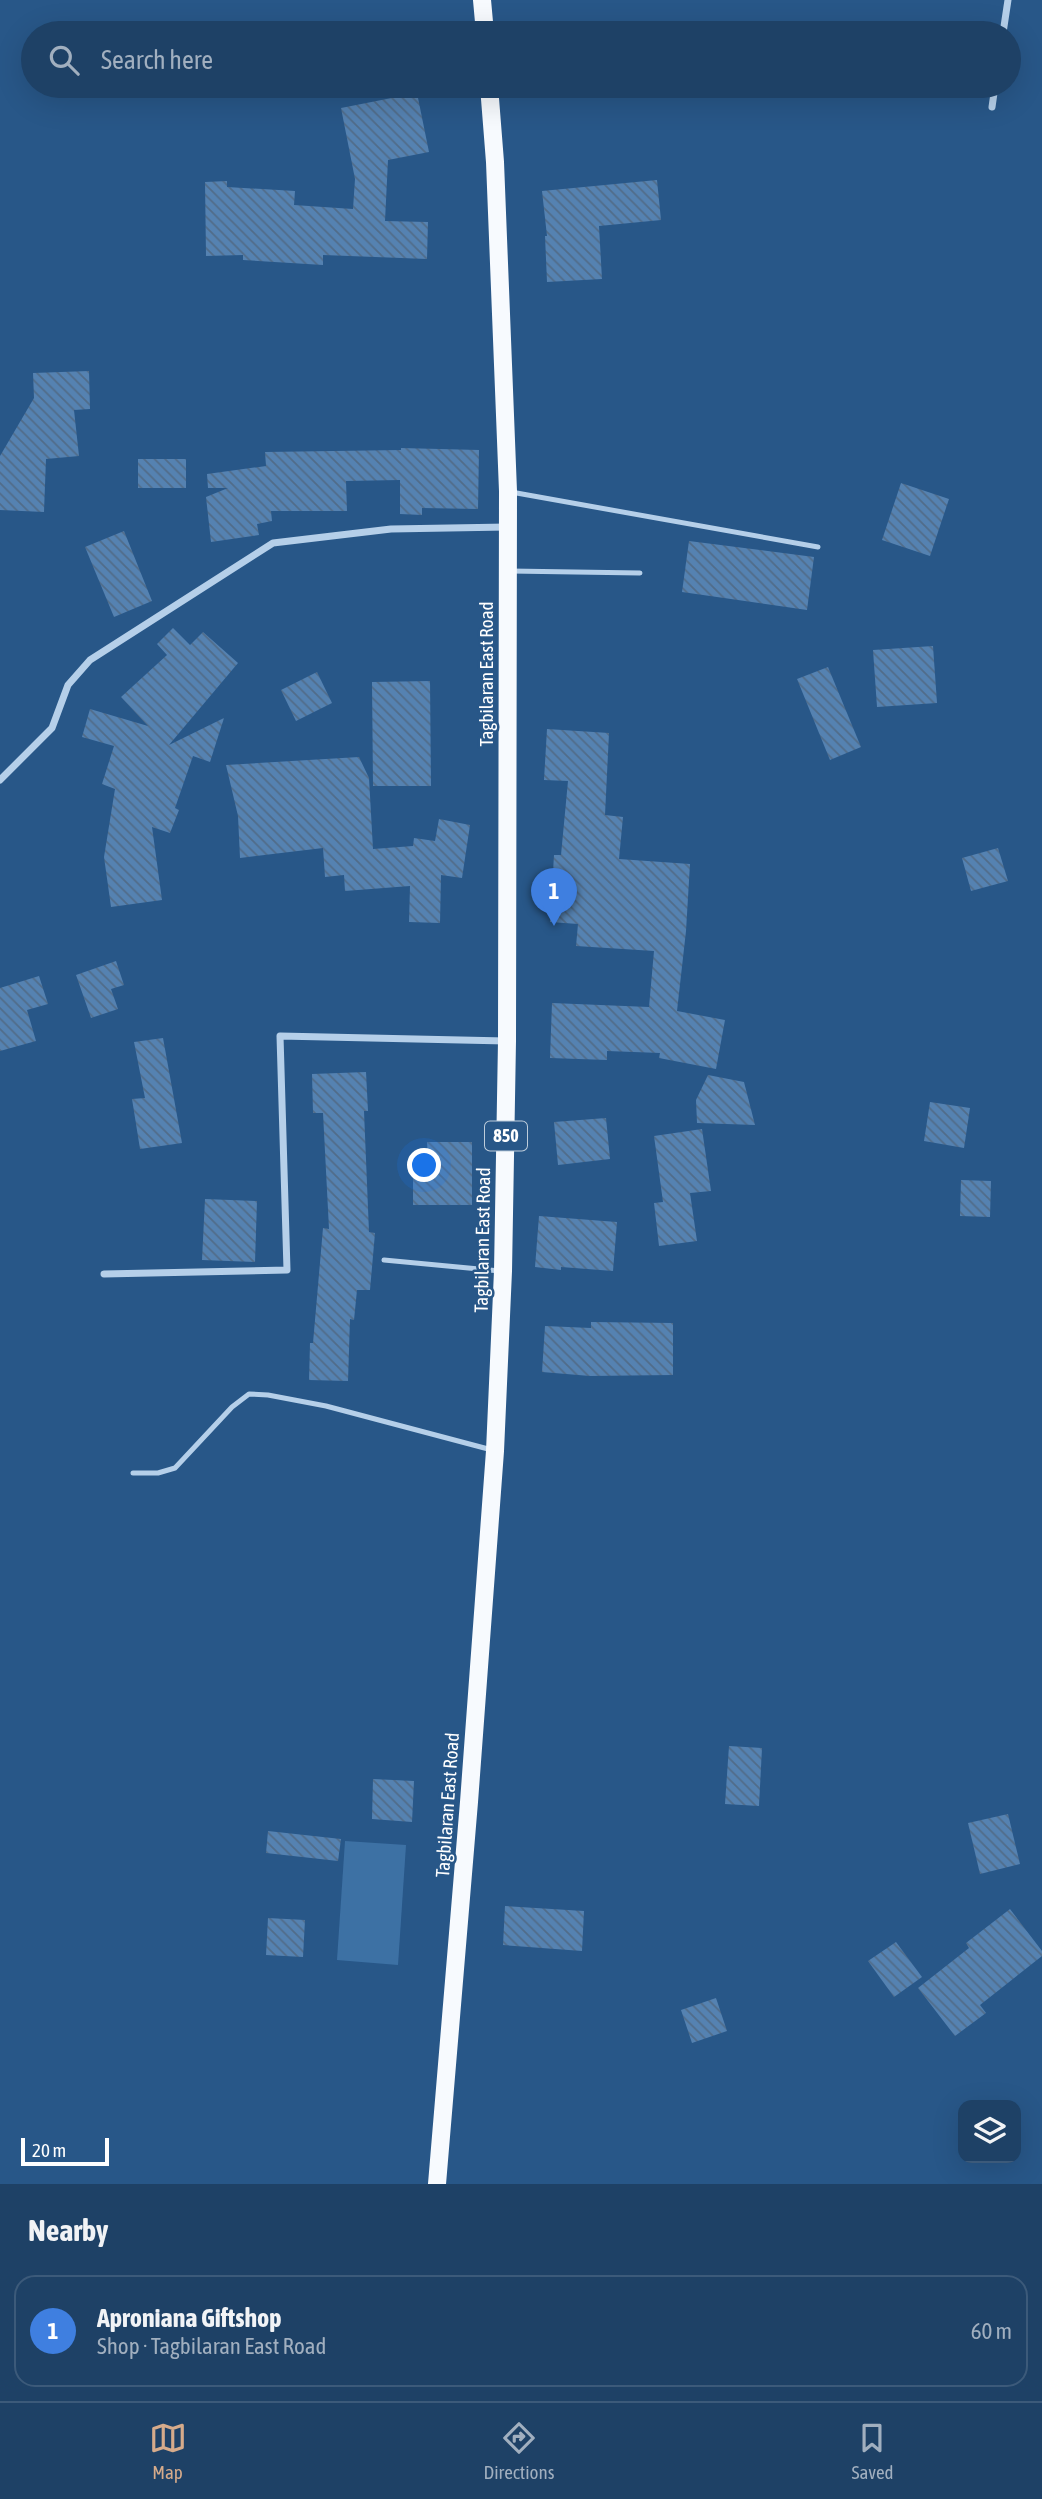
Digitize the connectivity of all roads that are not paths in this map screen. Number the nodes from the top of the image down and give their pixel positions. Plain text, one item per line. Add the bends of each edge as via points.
1 (482, 0) edge
2 (1008, 0) edge
3 (484, 21) edge
4 (1005, 21) edge
5 (490, 98) edge
6 (993, 98) edge
7 (992, 107) dead end
8 (508, 491) junction
9 (508, 527) junction
10 (818, 547) dead end
11 (507, 571) junction
12 (640, 573) dead end
13 (0, 780) edge
14 (507, 1041) junction
15 (384, 1260) dead end
16 (503, 1271) junction
17 (104, 1274) dead end
18 (495, 1451) junction
19 (133, 1473) dead end
20 (437, 2184) edge

1 - 3 main road
2 - 4 street
5 - 8 main road, Tagbilaran East Road / 850
6 - 7 street
8 - 9 main road, Tagbilaran East Road / 850
8 - 10 lane
9 - 11 main road, Tagbilaran East Road / 850
9 - 13 street via 391,529 273,543 90,660 68,685 52,728
11 - 12 lane
11 - 14 main road, Tagbilaran East Road / 850
14 - 16 main road, Tagbilaran East Road / 850
14 - 17 street via 280,1036 287,1270
15 - 16 lane
16 - 18 main road, Tagbilaran East Road / 850
18 - 19 lane via 326,1406 249,1394 232,1406 175,1468
18 - 20 main road, Tagbilaran East Road / 850

